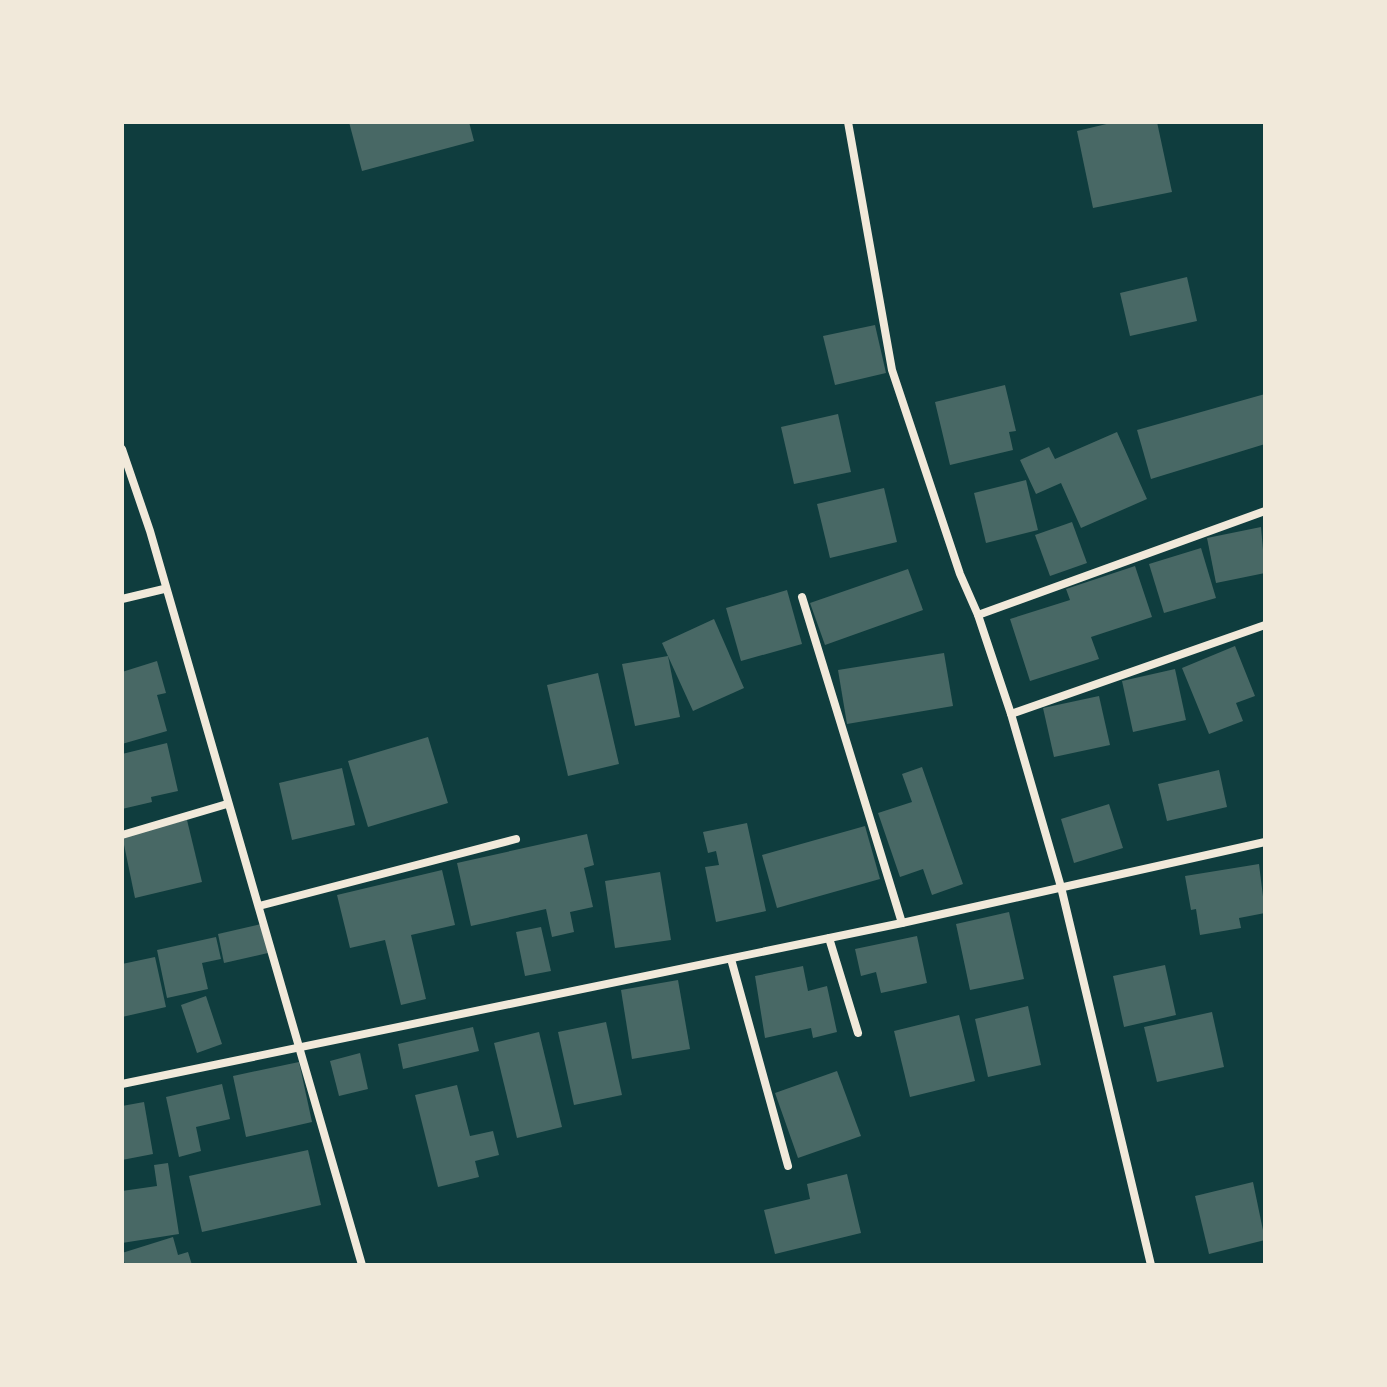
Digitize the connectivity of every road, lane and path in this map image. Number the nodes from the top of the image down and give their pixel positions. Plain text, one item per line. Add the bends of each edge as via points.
1 (848, 122) edge
2 (122, 449) edge
3 (1265, 511) edge
4 (164, 589) junction
5 (802, 597) dead end
6 (122, 599) edge
7 (978, 615) junction
8 (1265, 625) edge
9 (1011, 714) junction
10 (227, 804) junction
11 (122, 835) edge
12 (516, 839) dead end
13 (1265, 842) edge
14 (1061, 887) junction
15 (259, 906) junction
16 (902, 923) junction
17 (829, 938) junction
18 (731, 959) junction
19 (858, 1033) dead end
20 (302, 1048) junction
21 (122, 1084) edge
22 (788, 1166) dead end
23 (362, 1265) edge
24 (1151, 1265) edge

1 - 7 street via 892,370
2 - 4 street
3 - 7 street
4 - 6 street
4 - 10 street
5 - 16 street
7 - 9 street
8 - 9 street
9 - 14 street
10 - 11 street
10 - 15 street
12 - 15 street
13 - 14 street
14 - 16 street
14 - 24 street
15 - 20 street
16 - 17 street
17 - 18 street
17 - 19 street
18 - 20 street
18 - 22 street
20 - 21 street
20 - 23 street

